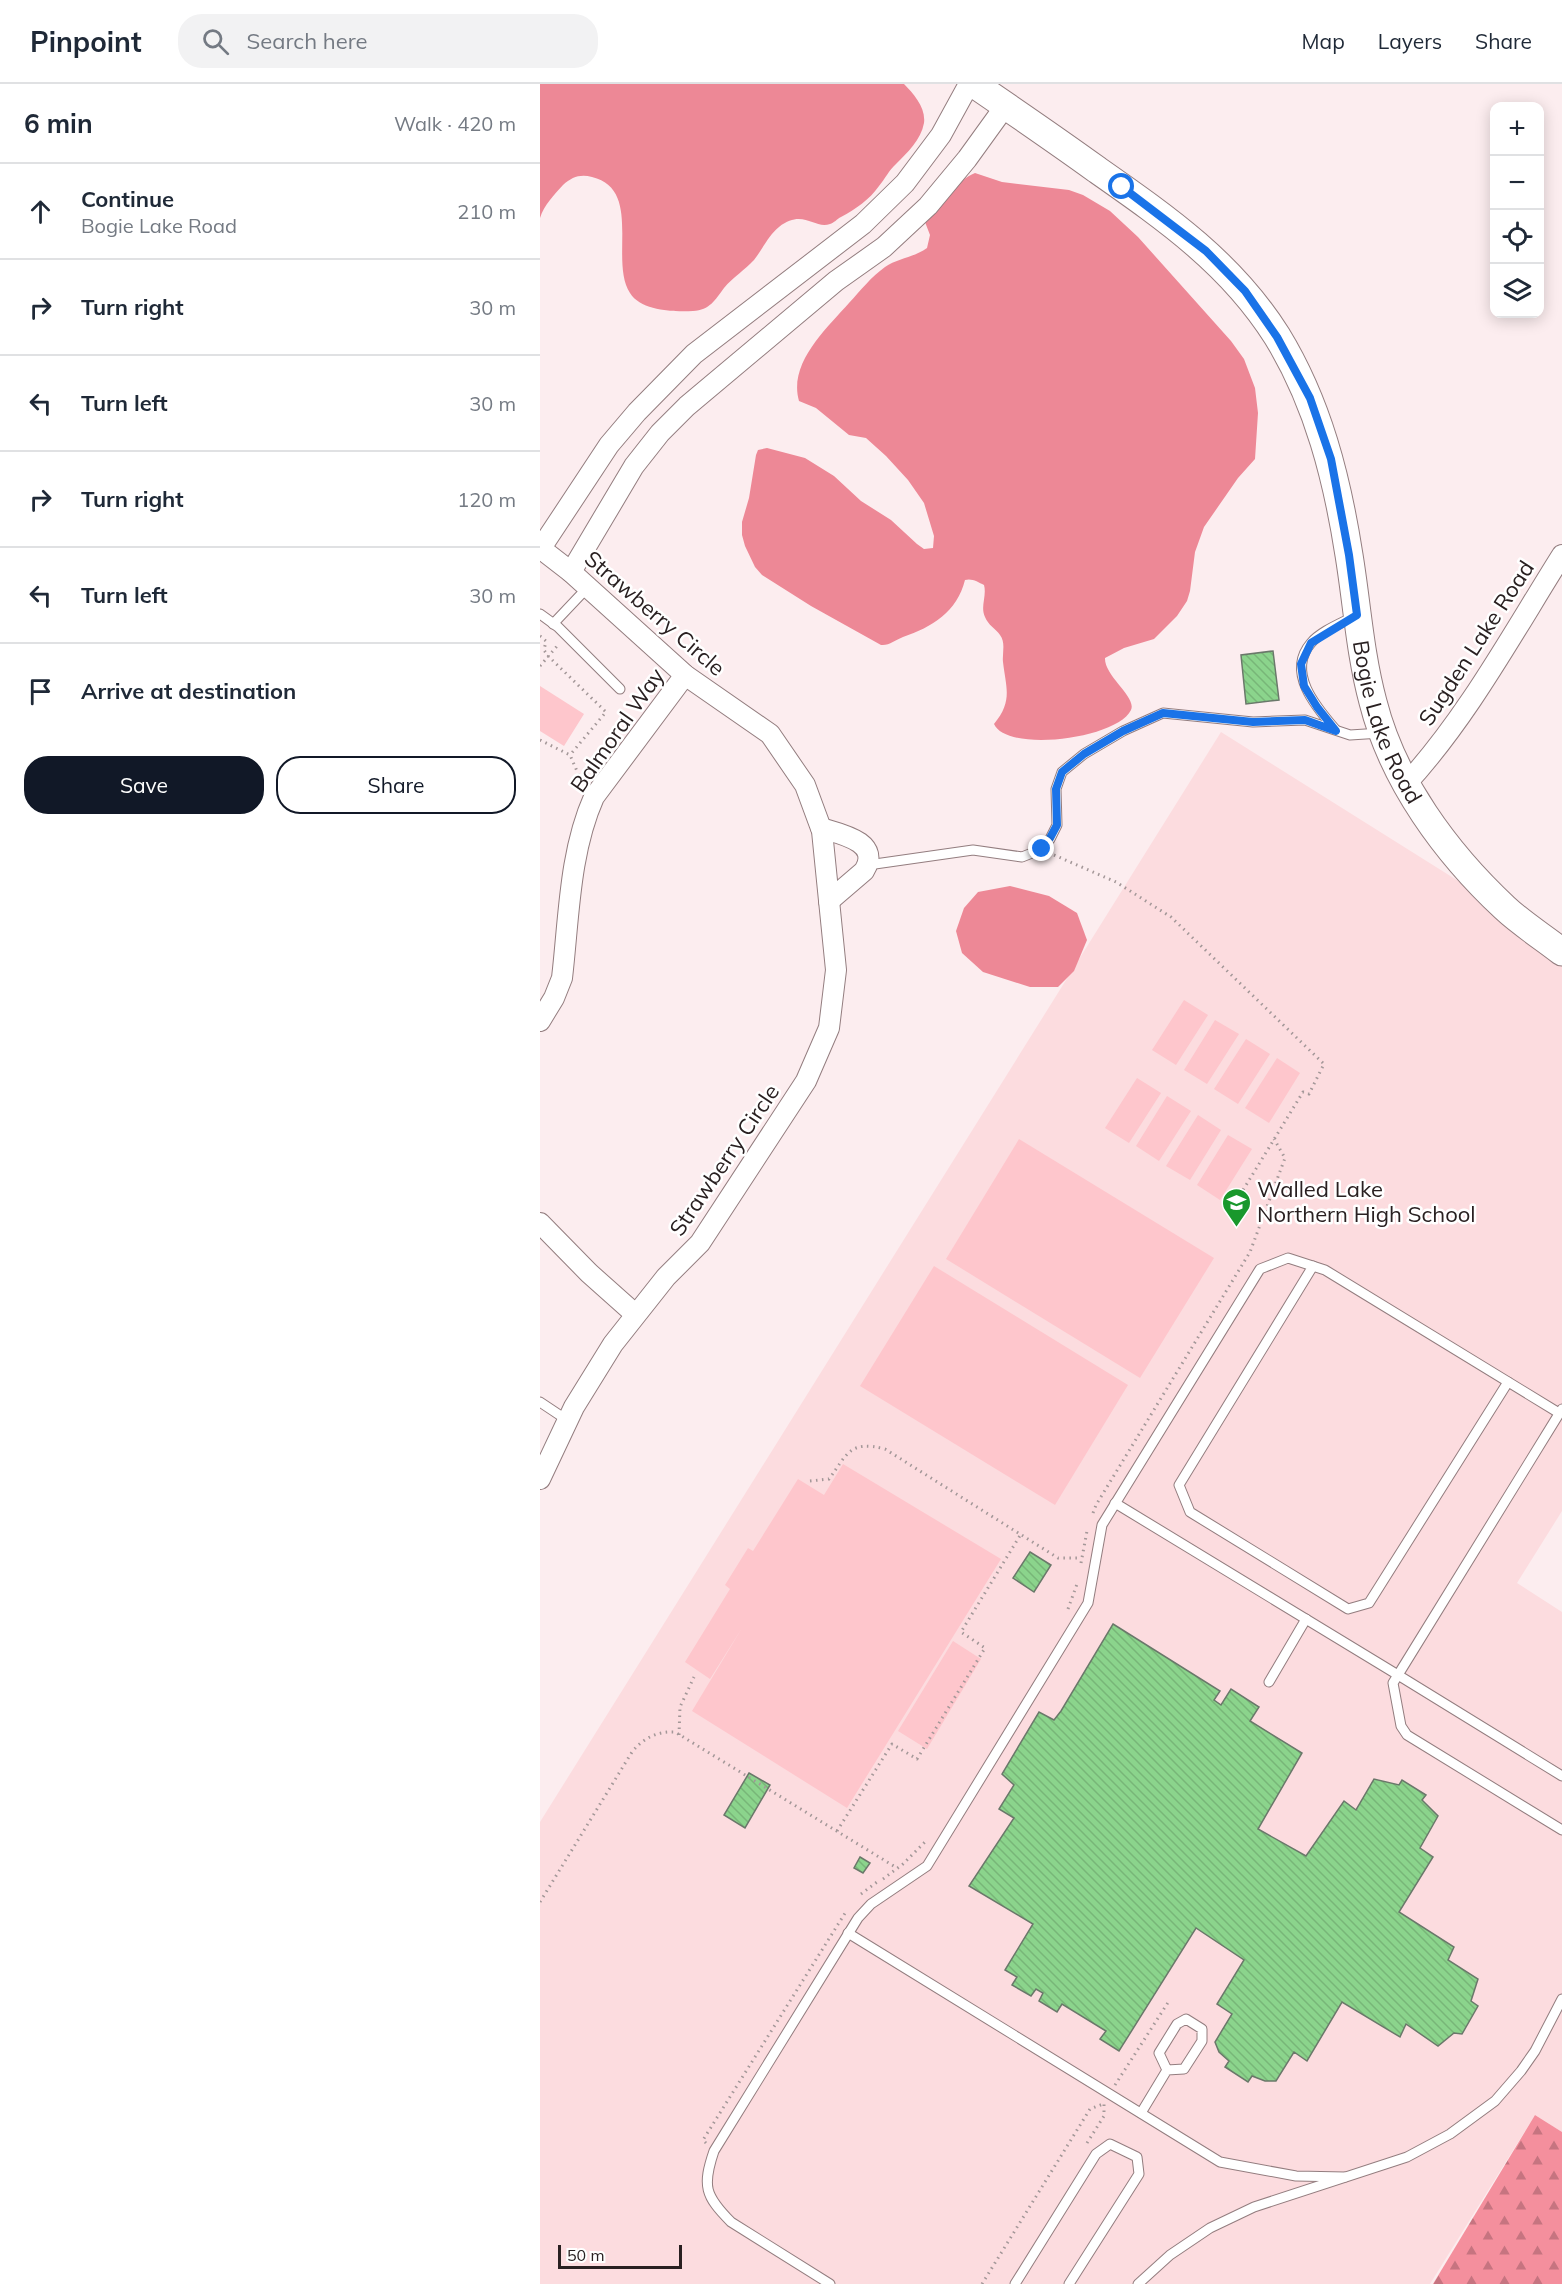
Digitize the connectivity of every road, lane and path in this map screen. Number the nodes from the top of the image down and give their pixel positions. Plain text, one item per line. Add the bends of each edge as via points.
1 (969, 84) edge
2 (974, 84) edge
3 (1006, 105) junction
4 (818, 257) junction
5 (836, 281) junction
6 (665, 383) junction
7 (687, 406) junction
8 (540, 548) edge
9 (1562, 555) edge
10 (571, 572) junction
11 (588, 587) junction
12 (540, 614) edge
13 (1357, 615) junction
14 (554, 624) junction
15 (540, 636) edge
16 (548, 656) junction
17 (540, 666) edge
18 (685, 675) junction
19 (620, 689) dead end
20 (1336, 731) junction
21 (1383, 733) junction
22 (540, 740) edge
23 (570, 755) junction
24 (1406, 784) junction
25 (594, 797) junction
26 (821, 828) junction
27 (1042, 849) junction
28 (868, 865) junction
29 (829, 901) junction
30 (1562, 952) edge
31 (540, 1021) edge
32 (1274, 1139) junction
33 (1240, 1195) dead end
34 (540, 1223) edge
35 (1313, 1266) junction
36 (635, 1314) junction
37 (1508, 1382) junction
38 (540, 1402) edge
39 (1561, 1411) edge
40 (567, 1420) junction
41 (540, 1479) edge
42 (810, 1481) dead end
43 (1115, 1503) junction
44 (1021, 1534) junction
45 (1081, 1558) junction
46 (1080, 1569) dead end
47 (1078, 1580) dead end
48 (1067, 1613) dead end
49 (1306, 1619) junction
50 (1398, 1675) junction
51 (694, 1677) dead end
52 (1269, 1682) dead end
53 (679, 1735) junction
54 (1562, 1776) edge
55 (1562, 1830) edge
56 (837, 1831) junction
57 (928, 1839) dead end
58 (897, 1868) junction
59 (856, 1899) dead end
60 (540, 1902) edge
61 (850, 1907) dead end
62 (848, 1933) junction
63 (1562, 1999) edge
64 (1169, 2001) dead end
65 (1167, 2070) junction
66 (1110, 2094) junction
67 (1141, 2113) junction
68 (1086, 2146) dead end
69 (714, 2151) junction
70 (1345, 2177) junction
71 (830, 2284) edge
72 (982, 2284) edge
73 (1015, 2284) edge
74 (1069, 2284) edge
75 (1138, 2284) edge

1 - 4 street via 941,135 905,183 863,224
2 - 3 main road, Bogie Lake Road
3 - 5 street via 928,206 884,247
3 - 13 main road, Bogie Lake Road via 1206,251 1245,291 1277,337 1310,398 1331,459
4 - 5 street
4 - 6 street via 694,354
5 - 7 street
6 - 7 street
6 - 8 street via 609,445
7 - 10 street via 634,466
8 - 10 street, Strawberry Circle
9 - 24 street, Sugden Lake Road via 1430,758
10 - 11 street, Strawberry Circle
11 - 14 lane
11 - 18 street, Strawberry Circle
12 - 14 lane
13 - 20 lane via 1311,643 1301,664 1304,686
13 - 21 main road, Bogie Lake Road via 1373,702
14 - 19 lane
15 - 16 path via 546,641 544,651
16 - 17 path
16 - 23 path via 606,712
18 - 25 street, Balmoral Way
18 - 26 street, Strawberry Circle via 770,734 805,785
20 - 21 lane via 1350,735
20 - 27 lane via 1305,720 1253,722 1163,713 1123,731 1062,772 1056,789 1057,825
21 - 24 main road, Bogie Lake Road
22 - 23 path
23 - 25 path via 580,778 578,787
24 - 30 main road, Bogie Lake Road via 1452,853 1506,910
25 - 31 street, Balmoral Way via 577,848 562,978
26 - 28 street via 863,845
26 - 29 street, Strawberry Circle
27 - 28 lane via 1022,857 973,850
27 - 32 path via 1116,882 1171,917 1324,1064 1309,1094 1303,1092
28 - 29 street
29 - 36 street, Strawberry Circle via 836,970 829,1028 806,1081 699,1243
32 - 33 path
32 - 45 path via 1285,1158 1250,1252 1096,1504
34 - 36 street
35 - 37 lane
35 - 37 lane via 1179,1485 1190,1512 1348,1609 1370,1603
35 - 43 lane via 1288,1258 1260,1269
36 - 40 street, Strawberry Circle
37 - 39 lane
38 - 40 lane
39 - 50 lane
40 - 41 street, Strawberry Circle
42 - 44 path via 829,1479 839,1461 856,1447 868,1444 885,1449
43 - 49 lane
43 - 62 lane via 1102,1525 1088,1604 927,1866 871,1904
44 - 45 path via 1058,1558
44 - 56 path via 961,1632 985,1648 917,1760 892,1744
45 - 46 path
47 - 48 path
49 - 50 lane
49 - 52 lane
50 - 54 lane
50 - 55 lane via 1393,1683 1401,1726 1407,1735
51 - 53 path via 680,1707
53 - 56 path
53 - 60 path via 664,1732 639,1744
56 - 58 path
57 - 58 path
58 - 59 path
61 - 69 path via 703,2140
62 - 66 lane
62 - 69 lane
63 - 70 lane via 1535,2051 1496,2101 1450,2134 1407,2157
64 - 66 path
65 - 65 lane via 1184,2069 1202,2041 1202,2029 1186,2019 1177,2024 1158,2053
65 - 67 lane
66 - 67 lane
67 - 70 lane via 1220,2162 1296,2176
68 - 72 path via 1104,2116 1104,2104 1090,2109
69 - 71 lane via 707,2171 708,2195 717,2208 731,2222
70 - 75 lane via 1254,2207 1210,2228 1170,2255
73 - 74 lane via 1096,2154 1110,2144 1137,2157 1139,2174

